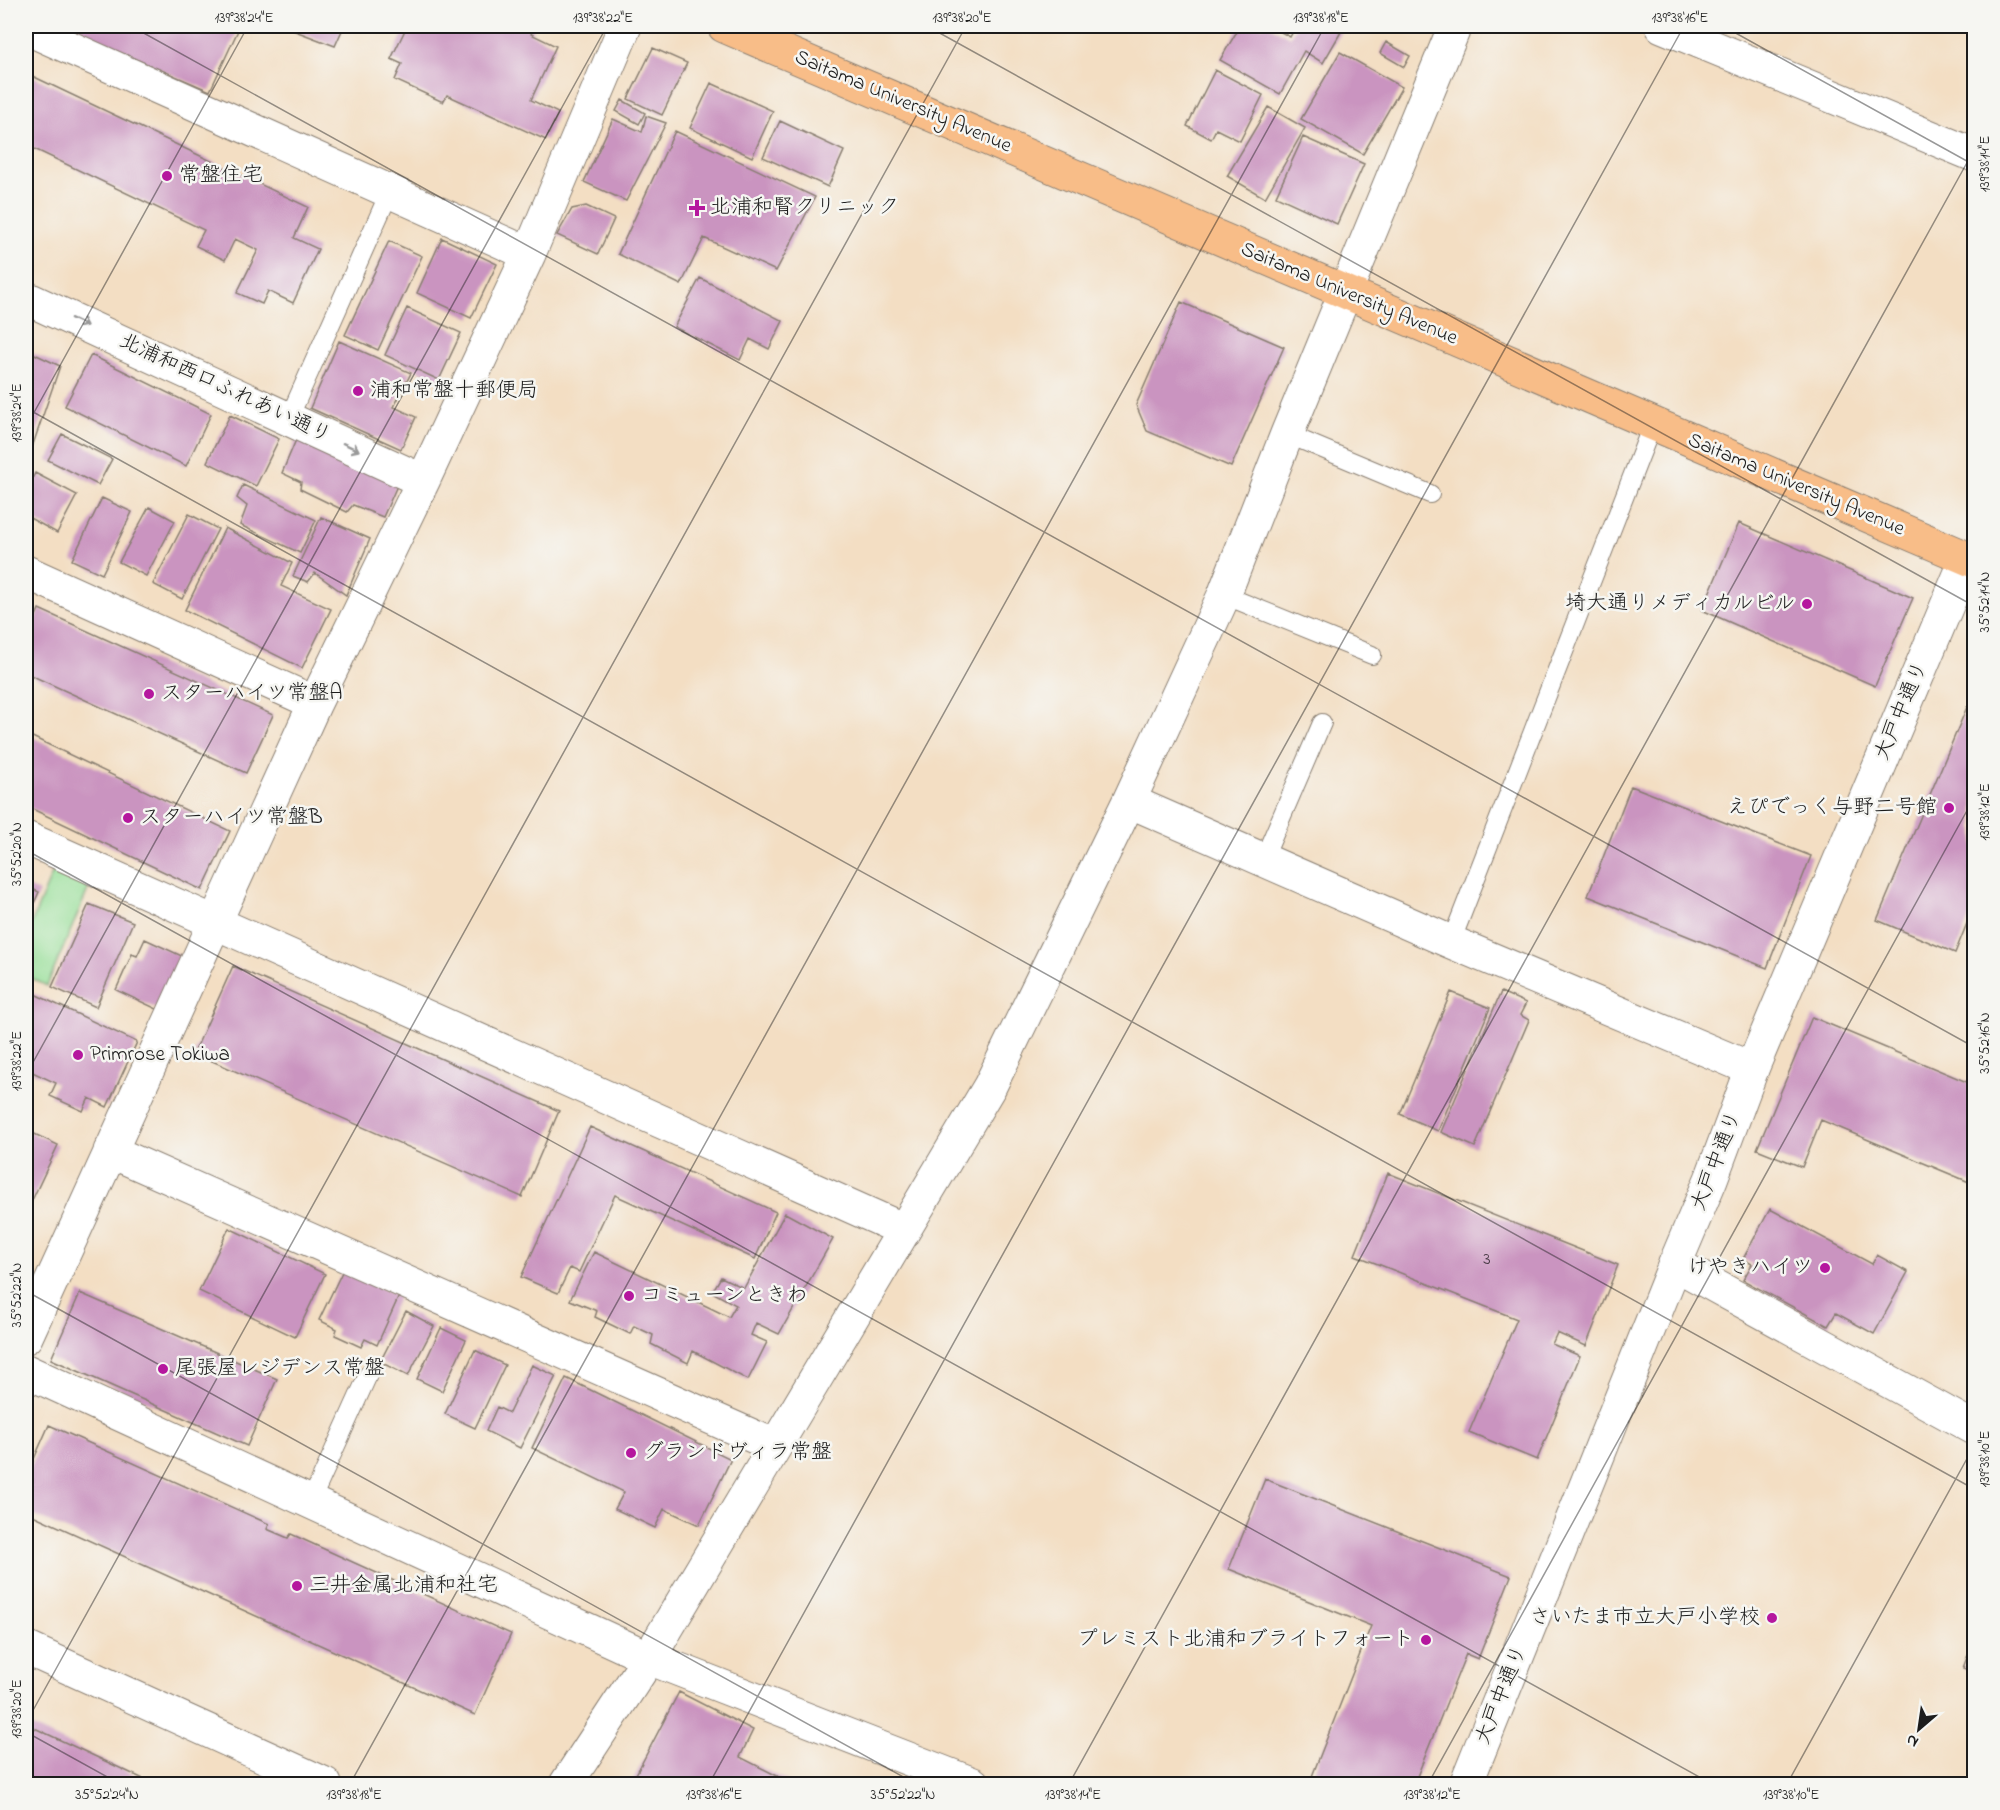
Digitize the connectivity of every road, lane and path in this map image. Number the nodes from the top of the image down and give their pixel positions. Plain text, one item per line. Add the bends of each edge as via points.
1 (625, 26) edge
2 (724, 26) edge
3 (1455, 26) edge
4 (1662, 26) edge
5 (26, 28) edge
6 (1974, 155) edge
7 (390, 191) junction
8 (529, 254) junction
9 (1346, 293) junction
10 (26, 298) edge
11 (289, 418) junction
12 (1653, 423) junction
13 (1287, 434) junction
14 (423, 481) junction
15 (1430, 494) dead end
16 (1972, 553) edge
17 (26, 572) edge
18 (1224, 595) junction
19 (1372, 654) dead end
20 (315, 703) junction
21 (1322, 723) dead end
22 (1129, 801) junction
23 (26, 838) edge
24 (1263, 860) junction
25 (214, 923) junction
26 (1451, 942) junction
27 (1752, 1068) junction
28 (110, 1151) junction
29 (904, 1230) junction
30 (1676, 1264) junction
31 (26, 1337) edge
32 (26, 1371) edge
33 (369, 1375) dead end
34 (1974, 1428) edge
35 (775, 1446) junction
36 (311, 1501) junction
37 (26, 1648) edge
38 (649, 1658) junction
39 (325, 1785) edge
40 (566, 1785) edge
41 (973, 1785) edge
42 (1466, 1785) edge

1 - 8 street
2 - 9 highway, Saitama University Avenue
3 - 9 street
4 - 6 street
5 - 7 street
7 - 8 street
7 - 11 lane
8 - 14 street
9 - 12 highway, Saitama University Avenue
9 - 13 street
10 -> 11 street, 北浦和西口ふれあい通り
11 -> 14 street, 北浦和西口ふれあい通り
12 - 16 highway, Saitama University Avenue
12 - 26 lane
13 - 15 lane
13 - 18 street
14 - 20 street
16 - 27 street, 大戸中通り
17 - 20 street
18 - 19 lane
18 - 22 street
20 - 25 street
21 - 24 lane
22 - 24 street
22 - 29 street via 990,1086
23 - 25 street
24 - 26 street
25 - 28 street
25 - 29 street
26 - 27 street
27 - 30 street, 大戸中通り
28 - 31 street
28 - 35 street
29 - 35 street
30 - 34 street
30 - 42 street, 大戸中通り
32 - 36 street
33 - 36 lane
35 - 38 street
36 - 38 street
37 - 39 street
38 - 40 street
38 - 41 street

